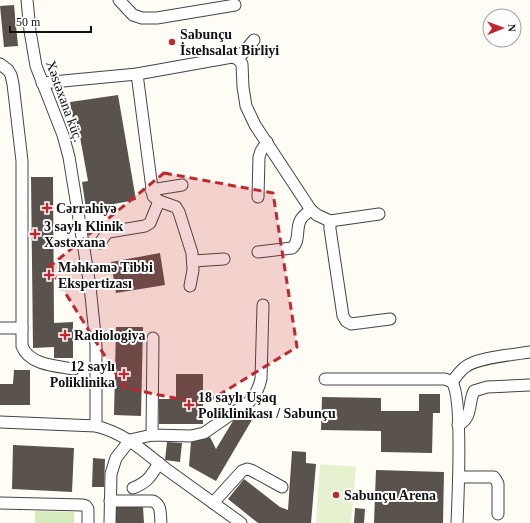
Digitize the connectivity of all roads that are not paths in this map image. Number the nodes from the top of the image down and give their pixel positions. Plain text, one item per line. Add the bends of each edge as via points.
1 (27, 0) edge
2 (119, 0) edge
3 (235, 5) dead end
4 (254, 40) dead end
5 (238, 59) junction
6 (0, 64) edge
7 (137, 74) junction
8 (42, 84) junction
9 (266, 142) junction
10 (182, 185) dead end
11 (151, 190) junction
12 (258, 197) dead end
13 (159, 202) junction
14 (311, 210) junction
15 (379, 214) dead end
16 (330, 221) junction
17 (100, 243) dead end
18 (258, 252) dead end
19 (224, 259) dead end
20 (193, 261) junction
21 (190, 286) dead end
22 (263, 305) dead end
23 (390, 319) dead end
24 (0, 328) edge
25 (22, 328) junction
26 (153, 338) dead end
27 (530, 352) edge
28 (74, 369) dead end
29 (325, 379) dead end
30 (452, 382) junction
31 (530, 385) edge
32 (0, 422) edge
33 (458, 425) junction
34 (96, 426) junction
35 (152, 435) junction
36 (130, 440) junction
37 (159, 463) junction
38 (459, 477) junction
39 (282, 487) dead end
40 (133, 488) dead end
41 (110, 501) junction
42 (0, 503) edge
43 (213, 503) junction
44 (498, 514) dead end
45 (88, 523) edge
46 (110, 523) edge
47 (161, 523) edge
48 (241, 523) edge
49 (457, 523) edge

1 - 8 street, Xəstəxana küç. via 32,51
2 - 3 street via 132,15 142,18 157,18
4 - 5 street
5 - 7 street via 232,57
5 - 9 street via 242,64 246,106
6 - 25 street via 11,75 21,143
7 - 8 street
7 - 11 street
8 - 34 street, Xəstəxana küç. via 63,135 69,157 89,279 96,345
9 - 12 street via 259,157
9 - 14 street
10 - 11 street
11 - 13 street
13 - 17 street via 150,223 109,232
13 - 20 street via 176,207 179,212
14 - 16 street
14 - 18 street via 300,220 296,242 292,248
15 - 16 street
16 - 23 street via 343,316 346,321 351,324
19 - 20 street
20 - 21 street
22 - 35 street via 261,379 259,388 249,402 204,433 191,436
24 - 25 street
25 - 28 street via 22,346 28,355 45,364
26 - 35 street
27 - 30 street via 474,362 464,367
29 - 30 street via 445,379
30 - 33 street via 456,392
31 - 33 street via 487,386 474,391 468,416
32 - 34 street
33 - 38 street
34 - 36 street via 111,430
35 - 36 street
36 - 37 street
36 - 41 street via 116,458 111,474
37 - 40 street via 149,479
37 - 43 street
38 - 44 street via 494,477 498,484
38 - 49 street
39 - 43 street via 247,469 242,471
41 - 46 street
41 - 47 street via 158,503
42 - 45 street via 83,505 88,509
43 - 48 street

